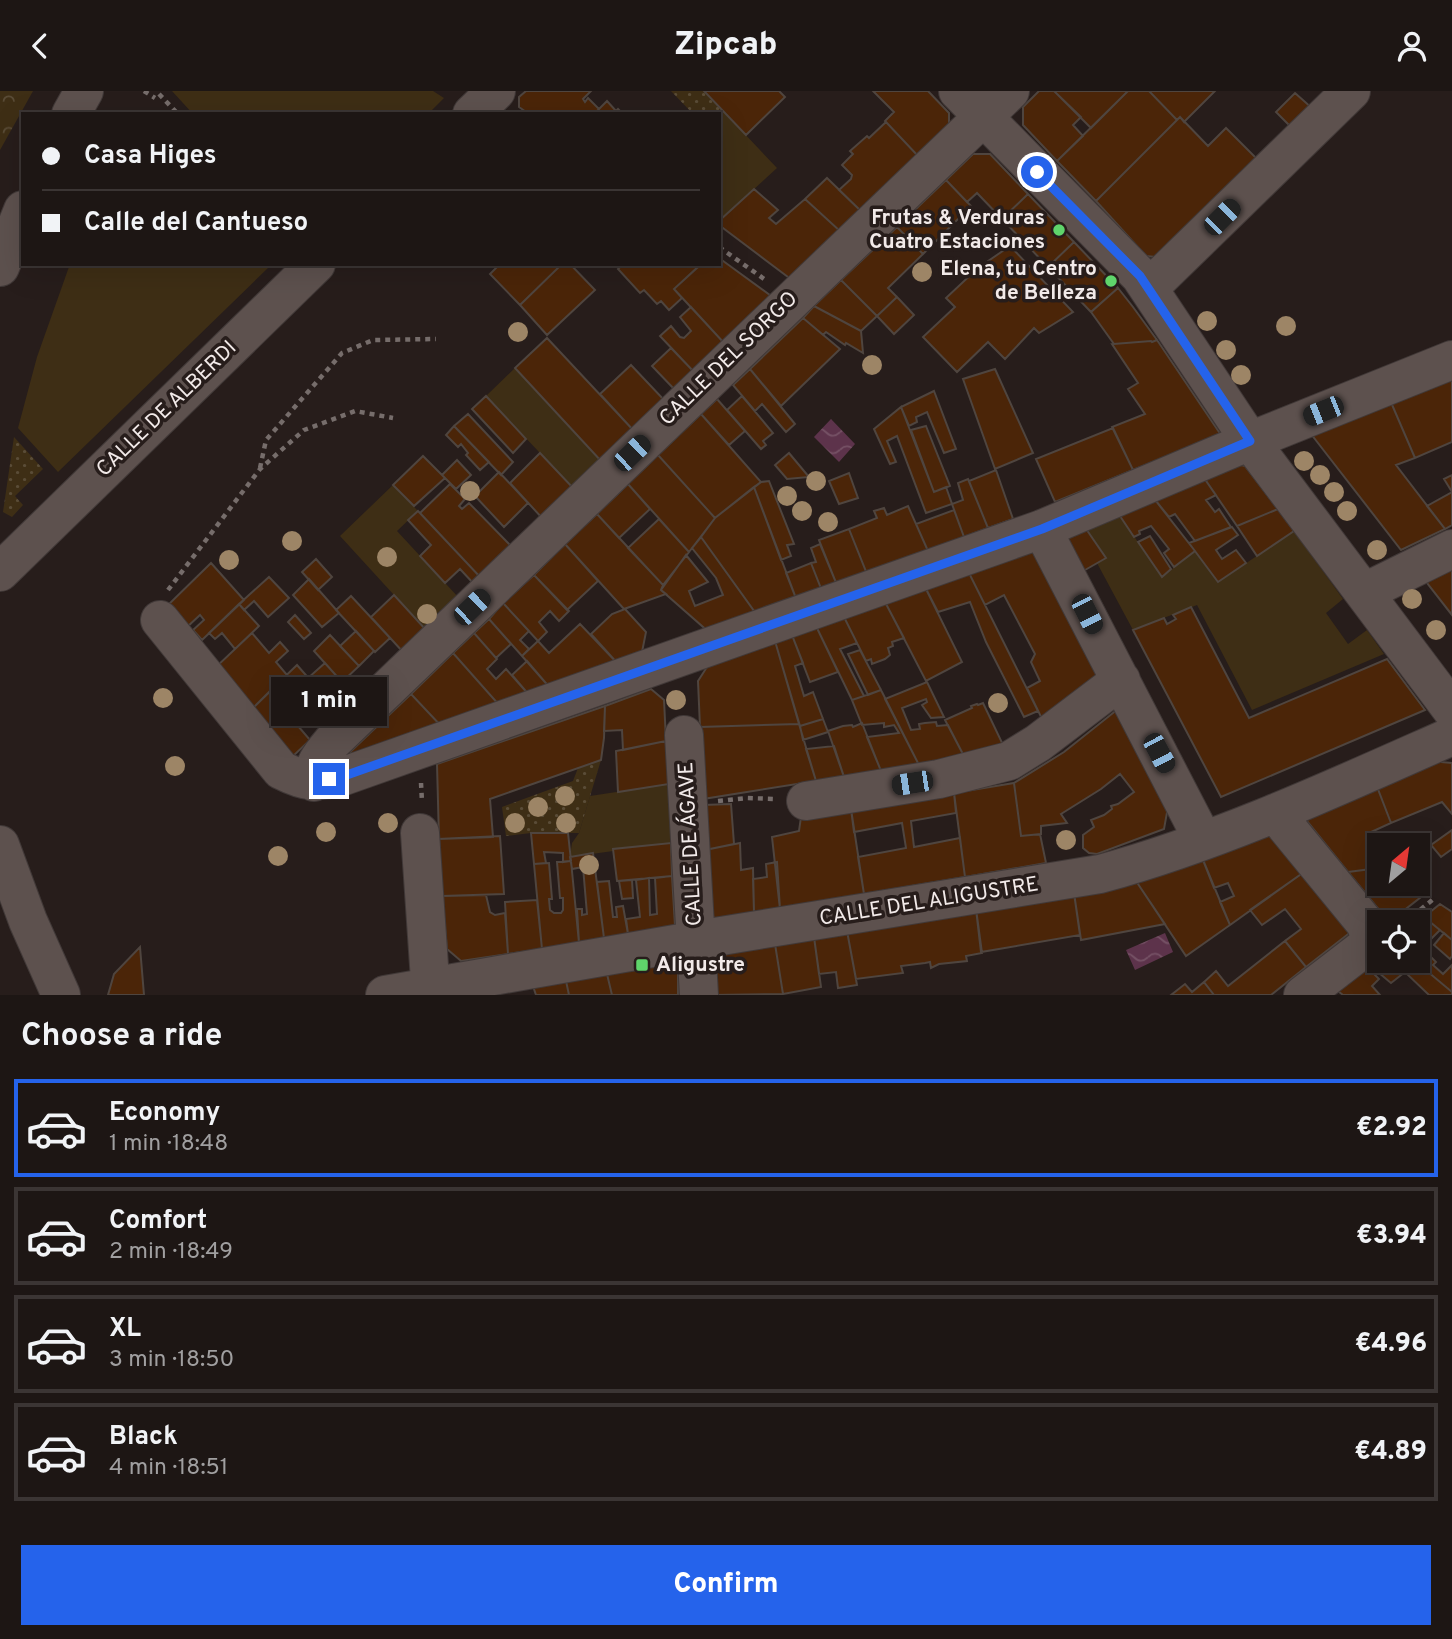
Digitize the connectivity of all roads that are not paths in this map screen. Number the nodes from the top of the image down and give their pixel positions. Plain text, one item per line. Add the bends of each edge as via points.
1 (84, 91) edge
2 (1351, 91) edge
3 (984, 99) edge
4 (72, 112) edge
5 (21, 215) edge
6 (314, 266) edge
7 (0, 267) edge
8 (1149, 288) junction
9 (1452, 360) edge
10 (1250, 441) junction
11 (1042, 529) junction
12 (1452, 549) edge
13 (6, 557) edge
14 (1365, 592) junction
15 (160, 620) road end
16 (1121, 680) junction
17 (1452, 710) edge
18 (684, 735) dead end
19 (1452, 736) edge
20 (314, 782) junction
21 (806, 801) dead end
22 (1275, 813) junction
23 (421, 823) road end
24 (1203, 840) junction
25 (0, 845) edge
26 (697, 940) junction
27 (431, 991) edge
28 (61, 995) edge
29 (386, 995) edge
30 (699, 995) edge
31 (1303, 995) edge

1 - 4 street
2 - 8 street
3 - 8 street
3 - 20 street, CALLE DEL SORGO via 332,741 313,771
5 - 7 street
6 - 13 street, CALLE DE ALBERDI
8 - 10 street
9 - 10 street
10 - 11 street
10 - 14 street
11 - 16 street
11 - 20 street via 344,776
12 - 14 street
14 - 17 street
15 - 20 street via 281,770
16 - 21 street via 1009,761 949,777
16 - 24 street
18 - 26 street, CALLE DE ÁGAVE
19 - 22 street, CALLE DEL ALIGUSTRE
22 - 24 street, CALLE DEL ALIGUSTRE
22 - 31 street via 1365,923 1370,936 1368,945
23 - 27 street
24 - 26 street, CALLE DEL ALIGUSTRE via 1100,874
25 - 28 street
26 - 27 street, CALLE DEL ALIGUSTRE
26 - 30 street, CALLE DE ÁGAVE
27 - 29 street, CALLE DEL ALIGUSTRE

